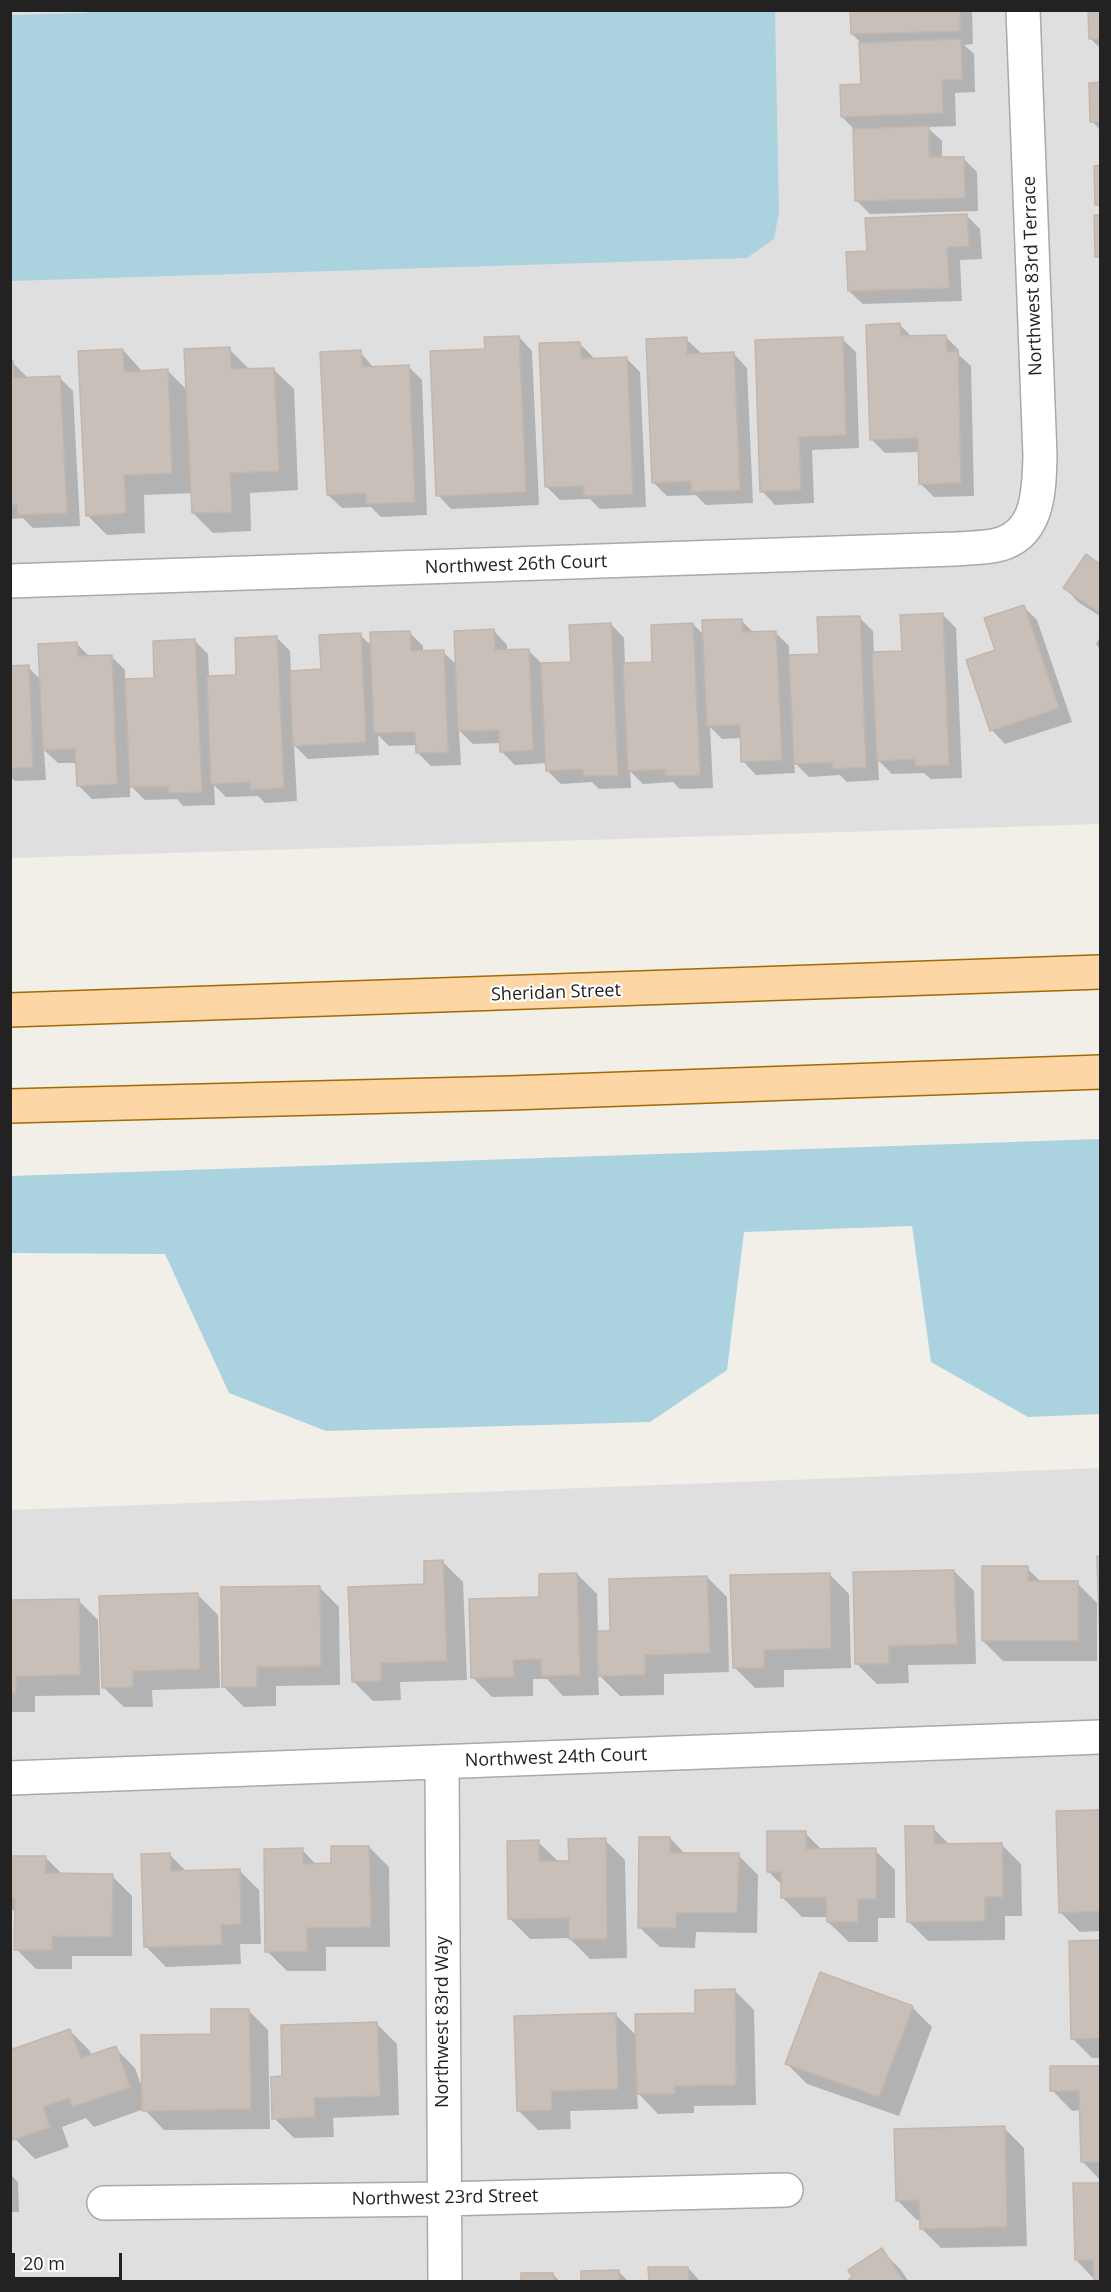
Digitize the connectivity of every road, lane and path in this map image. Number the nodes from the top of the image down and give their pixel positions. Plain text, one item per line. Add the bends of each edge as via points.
1 (1023, 10) edge
2 (1019, 535) joint
3 (10, 582) edge
4 (1101, 972) edge
5 (10, 1010) edge
6 (1101, 1072) edge
7 (10, 1106) edge
8 (1101, 1737) edge
9 (442, 1762) junction
10 (10, 1778) edge
11 (786, 2190) dead end
12 (444, 2199) junction
13 (104, 2203) dead end
14 (445, 2282) edge

1 - 2 street, Northwest 83rd Terrace via 1040,456 1038,496 1032,519
2 - 3 street, Northwest 26th Court via 998,545 955,549
4 - 5 main road, Sheridan Street
6 - 7 main road
8 - 9 street, Northwest 24th Court
9 - 10 street, Northwest 24th Court
9 - 12 street, Northwest 83rd Way
11 - 12 street, Northwest 23rd Street
12 - 13 street, Northwest 23rd Street
12 - 14 street, Northwest 83rd Way

